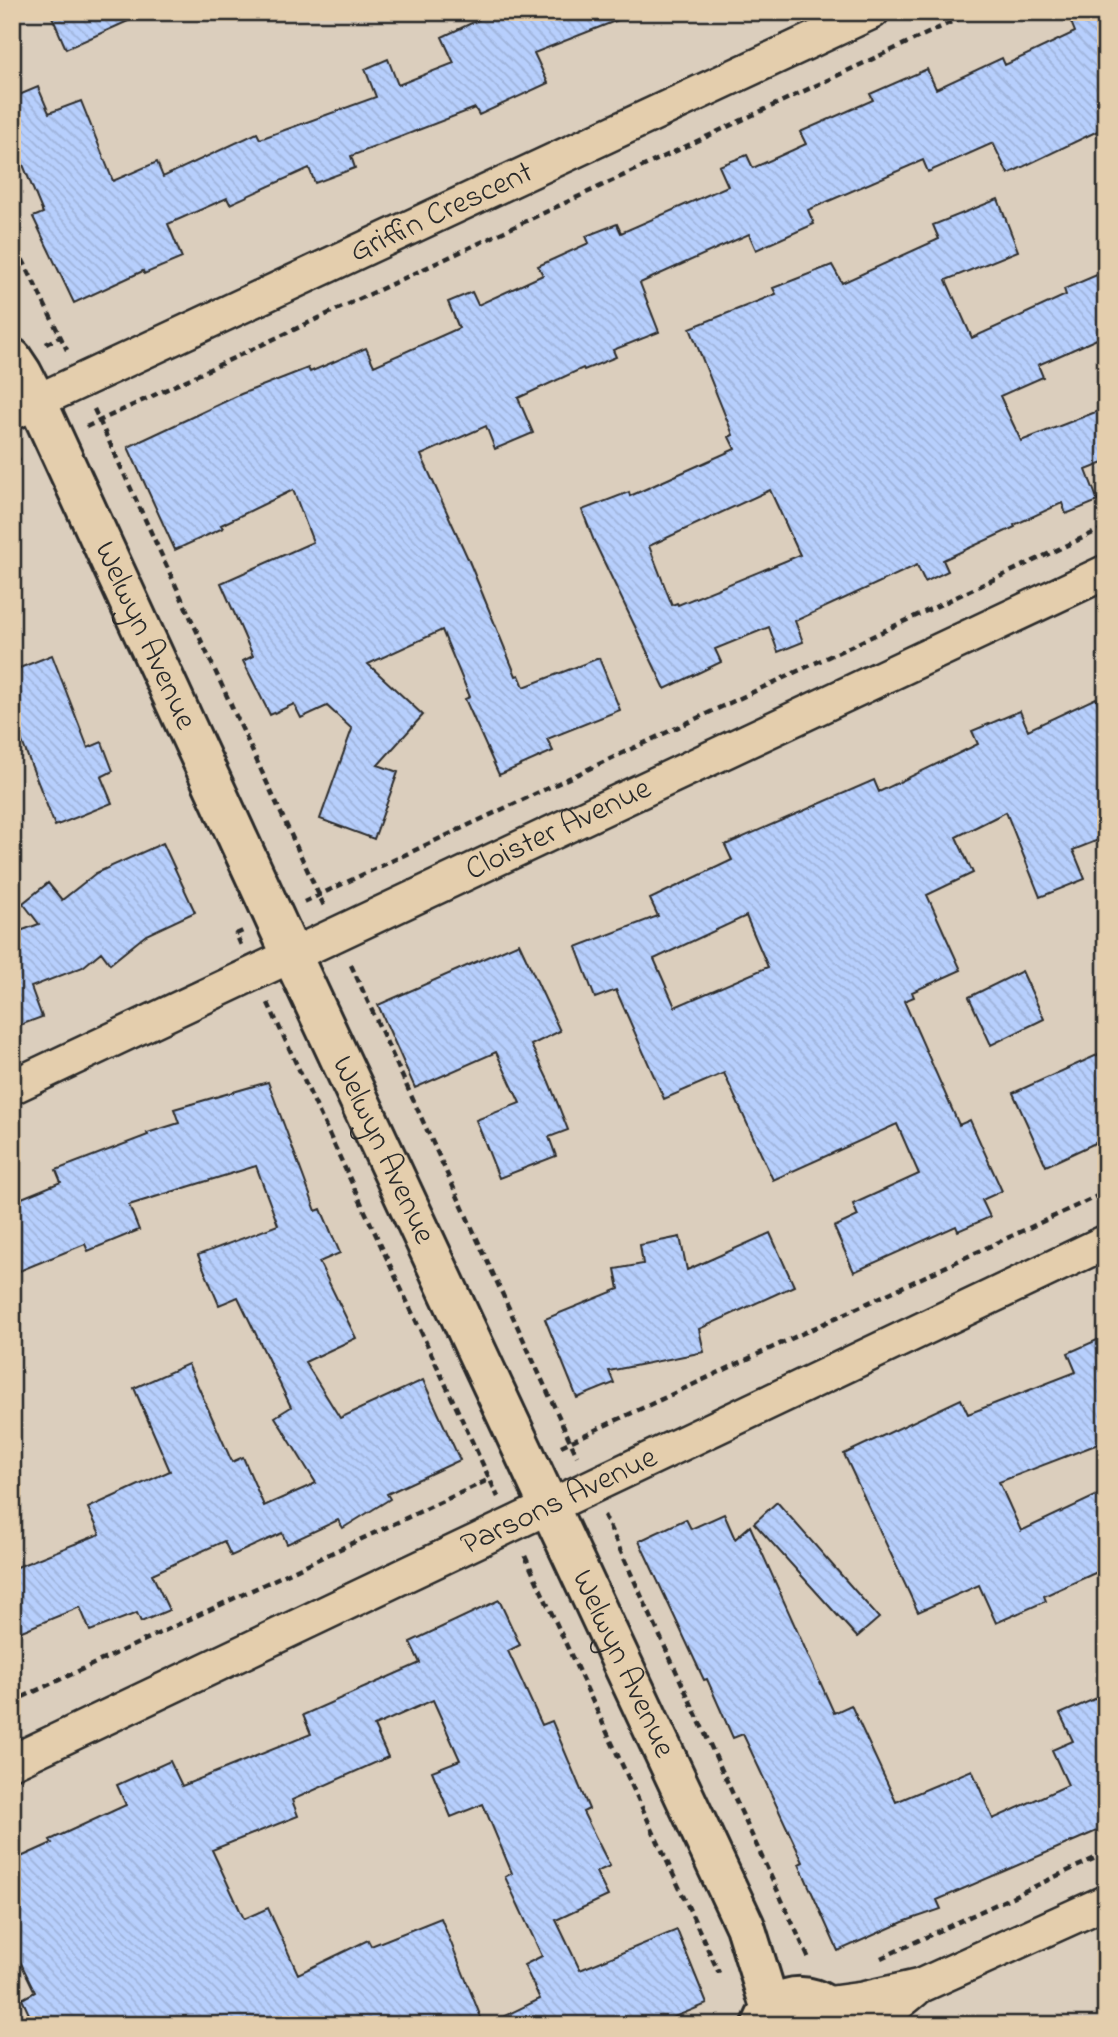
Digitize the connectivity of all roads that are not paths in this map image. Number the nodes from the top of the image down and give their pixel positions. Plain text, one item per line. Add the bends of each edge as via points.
1 (872, 12) edge
2 (19, 378) edge
3 (1106, 572) edge
4 (292, 956) junction
5 (12, 1087) edge
6 (1106, 1242) edge
7 (550, 1507) junction
8 (12, 1762) edge
9 (1106, 1902) edge
10 (745, 1926) junction
11 (920, 1986) junction
12 (822, 1997) edge
13 (766, 2017) edge
14 (872, 2025) edge

1 - 2 street, Griffin Crescent via 81,381
2 - 4 street, Welwyn Avenue via 55,442
3 - 4 street, Cloister Avenue
4 - 5 street, Cloister Avenue
4 - 7 street, Welwyn Avenue
6 - 7 street, Parsons Avenue
7 - 8 street, Parsons Avenue
7 - 10 street, Welwyn Avenue
9 - 11 street
10 - 12 street, Welwyn Avenue
10 - 13 street, Welwyn Avenue
11 - 12 street via 862,1998
11 - 14 street
12 - 13 street, Welwyn Avenue via 788,1998

